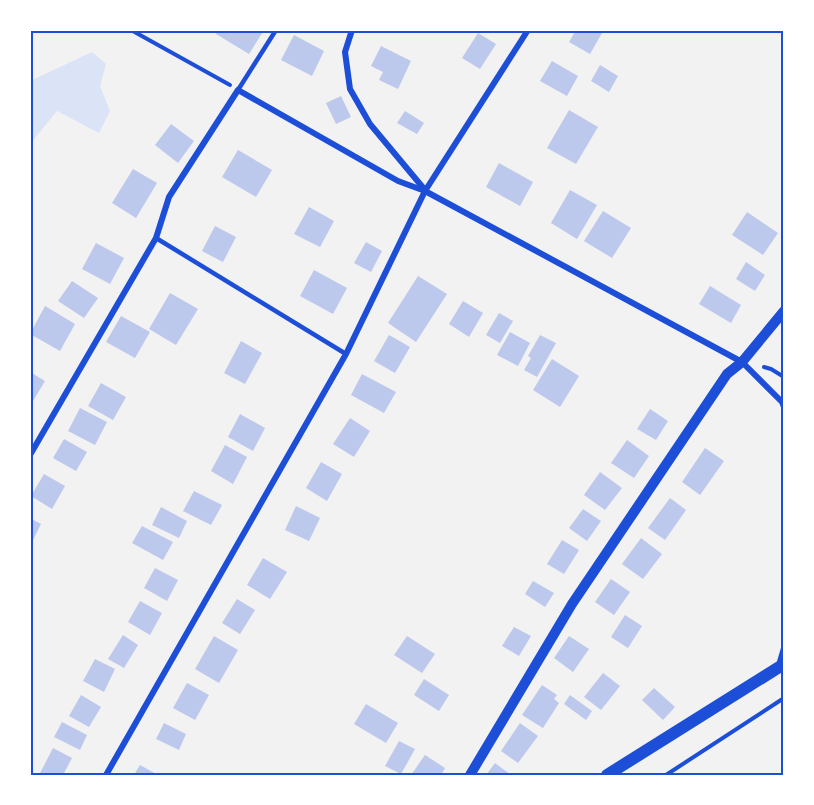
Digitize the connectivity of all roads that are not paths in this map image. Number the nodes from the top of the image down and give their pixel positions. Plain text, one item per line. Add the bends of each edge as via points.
1 (276, 30) edge
2 (352, 30) edge
3 (528, 30) edge
4 (238, 90) junction
5 (425, 191) junction
6 (156, 238) junction
7 (784, 311) edge
8 (346, 354) junction
9 (742, 362) junction
10 (784, 407) edge
11 (30, 455) edge
12 (784, 648) edge
13 (781, 666) edge
14 (106, 775) edge
15 (470, 775) edge
16 (607, 775) edge

1 - 4 lane
2 - 5 street via 345,52 350,89 370,124
3 - 5 street
4 - 5 street via 398,181
4 - 6 street via 169,197
5 - 8 street
5 - 9 street
6 - 8 lane
6 - 11 street
7 - 9 street
8 - 14 street
9 - 10 street
9 - 15 street via 727,374 572,604
12 - 13 street
13 - 16 main road

